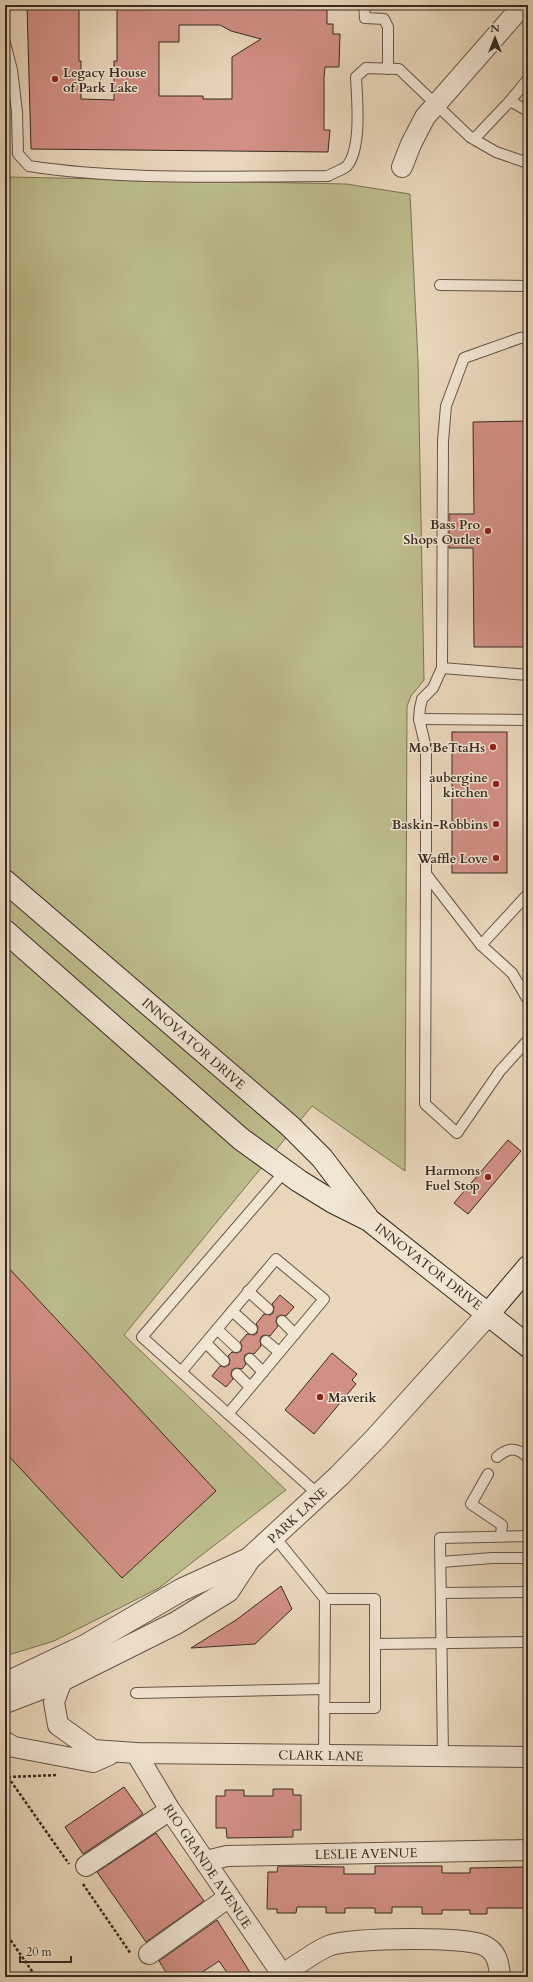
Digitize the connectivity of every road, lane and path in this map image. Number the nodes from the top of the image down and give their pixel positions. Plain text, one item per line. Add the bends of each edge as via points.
1 (364, 5) edge
2 (523, 5) edge
3 (5, 43) edge
4 (388, 69) junction
5 (528, 79) edge
6 (510, 101) junction
7 (435, 104) junction
8 (528, 111) edge
9 (474, 139) junction
10 (528, 163) edge
11 (402, 167) dead end
12 (440, 285) dead end
13 (528, 286) edge
14 (528, 338) edge
15 (442, 668) junction
16 (528, 675) edge
17 (419, 719) junction
18 (528, 720) edge
19 (426, 874) junction
20 (5, 881) edge
21 (528, 894) edge
22 (5, 931) edge
23 (481, 945) junction
24 (528, 1000) edge
25 (528, 1040) edge
26 (285, 1170) junction
27 (369, 1220) junction
28 (528, 1267) edge
29 (248, 1291) junction
30 (268, 1309) dead end
31 (232, 1311) junction
32 (489, 1313) junction
33 (282, 1322) dead end
34 (217, 1328) junction
35 (252, 1328) dead end
36 (295, 1334) junction
37 (266, 1341) dead end
38 (206, 1343) junction
39 (236, 1346) dead end
40 (528, 1346) edge
41 (279, 1352) junction
42 (250, 1360) dead end
43 (224, 1361) dead end
44 (181, 1372) junction
45 (263, 1372) junction
46 (237, 1374) dead end
47 (250, 1387) junction
48 (228, 1414) junction
49 (498, 1458) dead end
50 (528, 1458) edge
51 (488, 1474) dead end
52 (319, 1495) junction
53 (501, 1535) junction
54 (274, 1536) junction
55 (528, 1536) edge
56 (528, 1558) edge
57 (249, 1559) junction
58 (440, 1562) junction
59 (528, 1592) edge
60 (441, 1593) junction
61 (326, 1599) junction
62 (528, 1642) edge
63 (375, 1644) junction
64 (442, 1644) junction
65 (62, 1680) junction
66 (5, 1684) edge
67 (324, 1689) junction
68 (136, 1694) dead end
69 (5, 1702) edge
70 (324, 1708) junction
71 (5, 1742) edge
72 (114, 1752) junction
73 (136, 1753) junction
74 (324, 1755) junction
75 (443, 1757) junction
76 (528, 1757) edge
77 (170, 1810) junction
78 (528, 1850) edge
79 (206, 1861) junction
80 (86, 1866) dead end
81 (229, 1897) junction
82 (5, 1932) edge
83 (149, 1954) dead end
84 (283, 1976) edge
85 (36, 1977) edge
86 (500, 1977) edge

1 - 4 lane via 365,18 384,19 388,27
2 - 7 street
3 - 4 lane via 12,70 18,154 29,166 58,170 164,176 328,176 346,166 354,152 357,126 356,77 366,68
4 - 7 lane via 399,69
5 - 6 lane
6 - 8 lane
6 - 9 lane
7 - 9 lane
7 - 11 street via 425,117
9 - 10 lane via 496,152
12 - 13 lane
14 - 15 lane via 520,338 464,358 446,406 443,441
15 - 16 lane
15 - 17 lane via 433,688 422,699
17 - 18 lane
17 - 19 lane via 426,748
19 - 23 lane
19 - 25 lane via 425,1104 457,1133 500,1071
20 - 27 main road, INNOVATOR DRIVE via 290,1126 322,1158
21 - 23 lane
22 - 26 main road, INNOVATOR DRIVE via 216,1118 256,1151
23 - 24 lane via 512,973
26 - 27 main road, INNOVATOR DRIVE via 333,1202
26 - 44 lane via 142,1337
27 - 32 main road, INNOVATOR DRIVE
28 - 32 main road, PARK LANE
29 - 30 lane
29 - 31 lane
29 - 36 lane via 276,1259 324,1299
31 - 34 lane
31 - 35 lane
32 - 40 main road, INNOVATOR DRIVE
32 - 52 main road, PARK LANE via 376,1438
33 - 36 lane
34 - 38 lane
34 - 39 lane
36 - 41 lane
37 - 41 lane
38 - 43 lane
38 - 44 lane
41 - 45 lane
42 - 45 lane
44 - 48 lane
45 - 47 lane
46 - 47 lane
47 - 48 lane
48 - 52 lane
49 - 50 lane via 504,1451 512,1449 523,1452
51 - 53 lane via 471,1504 502,1525
52 - 54 main road, PARK LANE
53 - 55 lane
53 - 58 lane via 440,1538
54 - 57 main road, PARK LANE
54 - 61 lane
56 - 58 lane
57 - 65 main road via 228,1591 176,1622
57 - 66 main road, PARK LANE via 181,1590 85,1646
58 - 60 lane
59 - 60 lane
60 - 64 lane
61 - 63 lane via 375,1599
61 - 67 lane
62 - 64 lane
63 - 64 lane
63 - 70 lane via 375,1708
64 - 75 lane
65 - 69 main road
65 - 72 street, CLARK LANE via 54,1702 58,1725 93,1750
67 - 68 lane
67 - 70 lane
70 - 74 lane
71 - 72 street, CLARK LANE via 14,1747 93,1762
72 - 73 street, CLARK LANE
73 - 74 street, CLARK LANE
73 - 77 street, RIO GRANDE AVENUE
74 - 75 street, CLARK LANE
75 - 76 street, CLARK LANE
77 - 79 street, RIO GRANDE AVENUE
77 - 80 street
78 - 79 street, LESLIE AVENUE via 227,1856
79 - 81 street, RIO GRANDE AVENUE
81 - 83 street
81 - 84 street, RIO GRANDE AVENUE
82 - 85 path
84 - 86 street via 331,1945 383,1939 459,1941 482,1945 493,1952 499,1960

